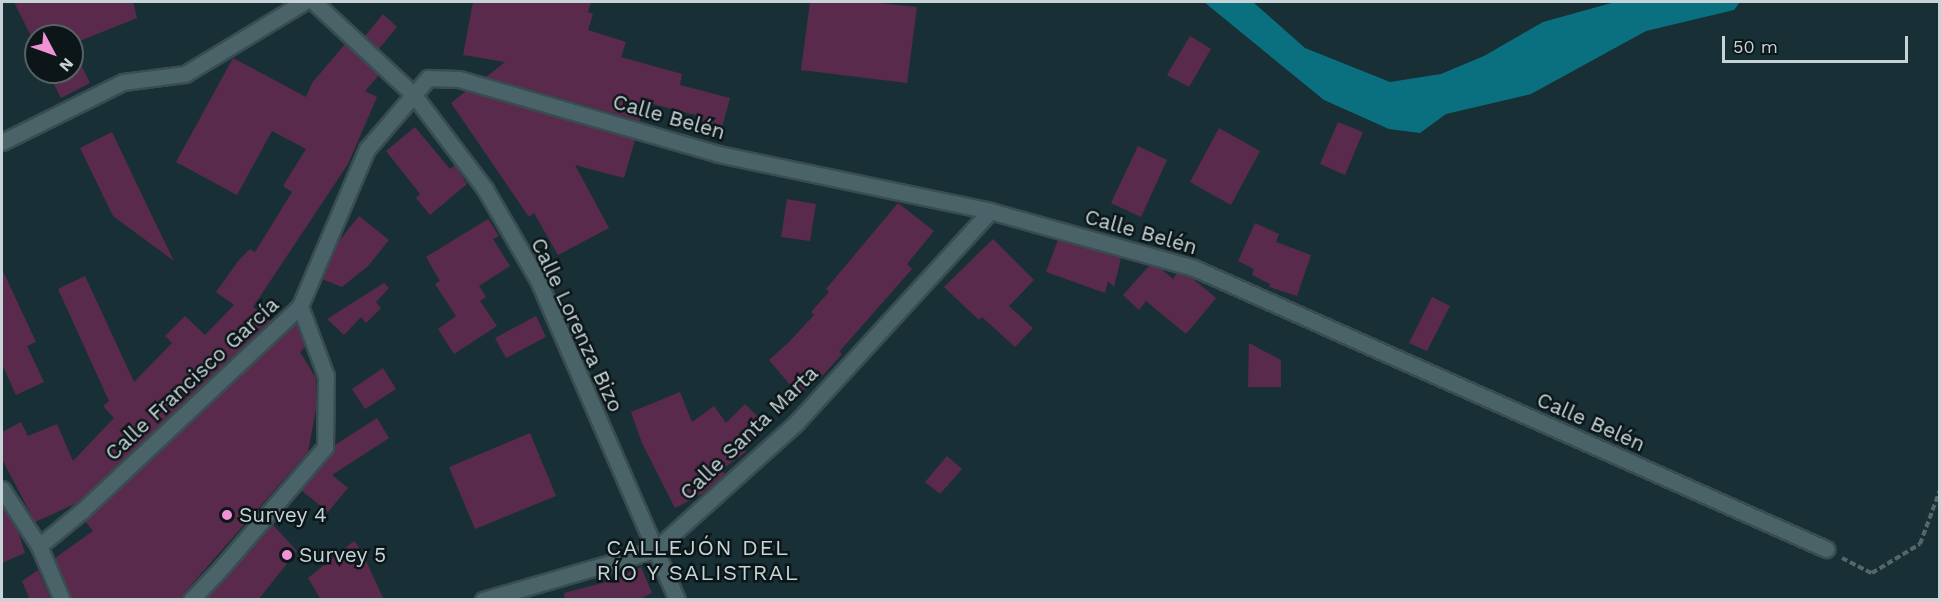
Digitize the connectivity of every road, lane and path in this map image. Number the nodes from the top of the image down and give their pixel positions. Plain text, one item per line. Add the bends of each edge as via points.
1 (304, 2) edge
2 (314, 2) edge
3 (413, 94) junction
4 (2, 142) edge
5 (990, 211) junction
6 (300, 306) junction
7 (2, 489) edge
8 (1940, 490) edge
9 (39, 546) junction
10 (1826, 549) joint
11 (656, 550) junction
12 (62, 600) edge
13 (191, 600) edge
14 (483, 600) edge
15 (677, 600) edge

1 - 4 street via 185,74 123,82
2 - 3 street, Calle Lorenza Bizo
3 - 5 street, Calle Belén via 428,78 459,79 718,154
3 - 6 street, Calle Francisco García via 367,149
3 - 11 street, Calle Lorenza Bizo via 485,189 538,280
5 - 10 street, Calle Belén via 1194,268
5 - 11 street, Calle Santa Marta via 796,423
6 - 9 street, Calle Francisco García via 83,510
6 - 13 street via 326,376 325,447
7 - 9 street
8 - 10 path via 1920,544 1872,573
9 - 12 street
11 - 14 street, Calle Santa Marta
11 - 15 street, Calle Lorenza Bizo

